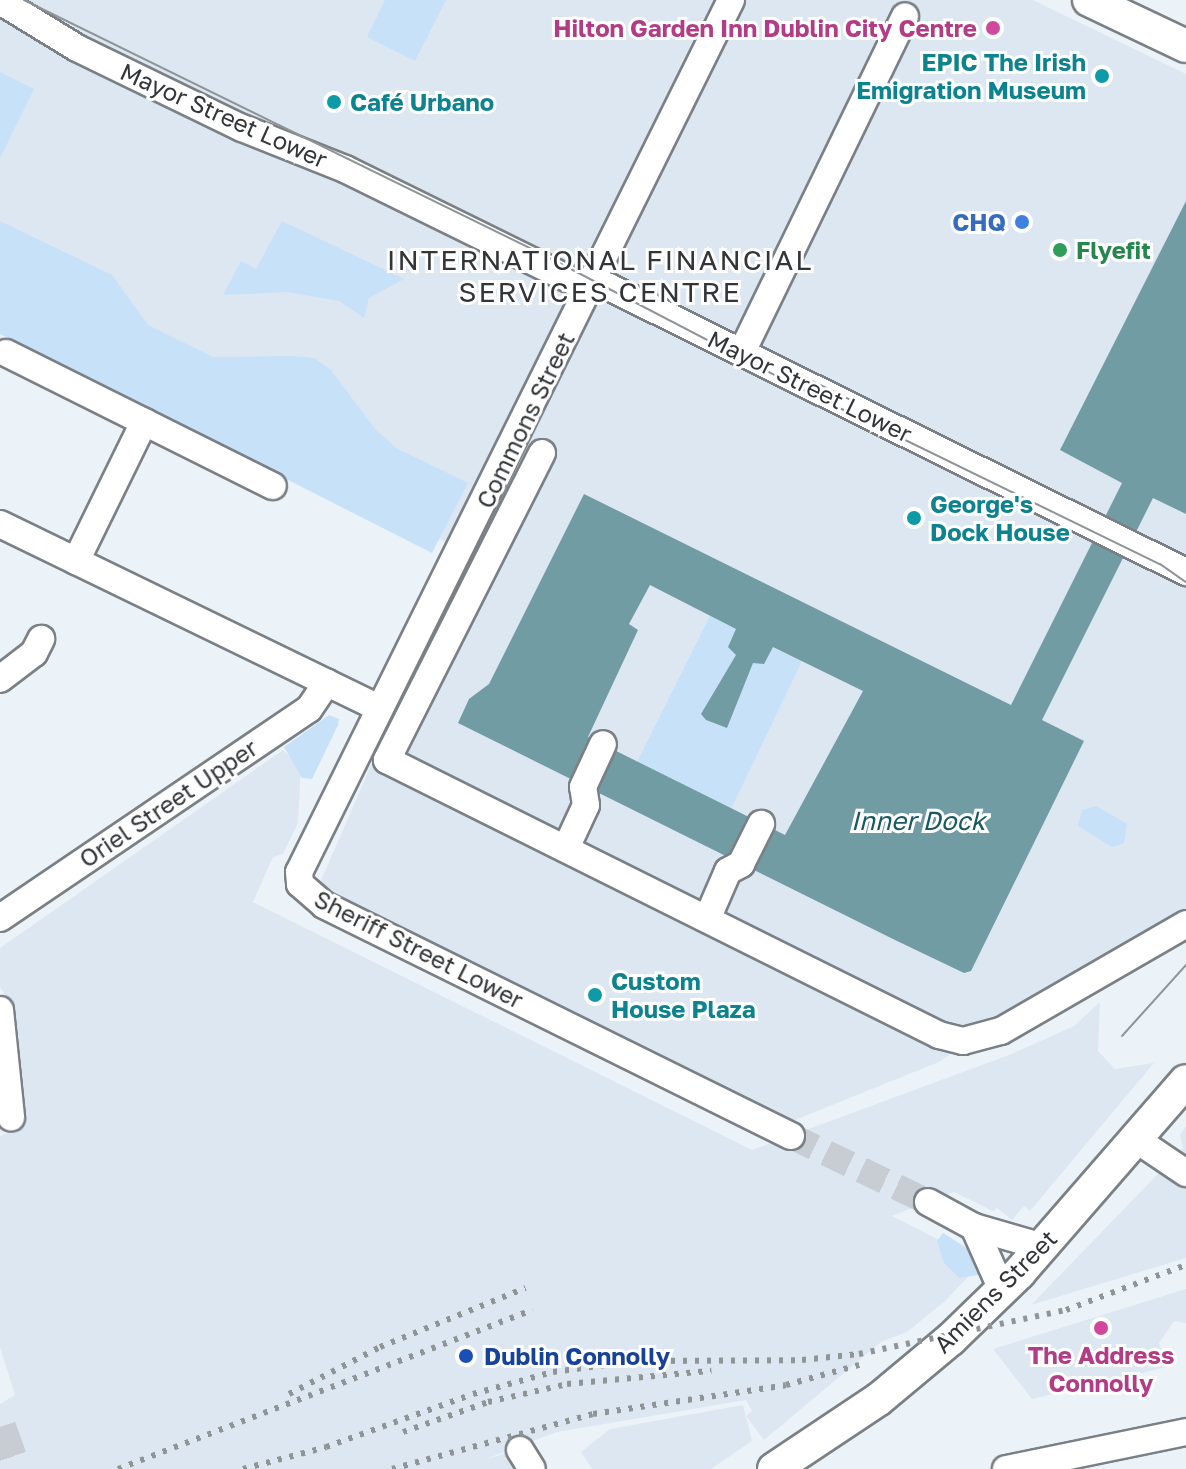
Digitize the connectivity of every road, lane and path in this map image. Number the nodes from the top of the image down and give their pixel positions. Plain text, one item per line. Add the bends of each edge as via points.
1 (731, 0) edge
2 (1089, 0) edge
3 (0, 1) edge
4 (905, 16) dead end
5 (1186, 46) edge
6 (591, 284) junction
7 (742, 352) junction
8 (6, 353) dead end
9 (144, 422) junction
10 (542, 453) dead end
11 (273, 486) dead end
12 (0, 524) edge
13 (76, 561) junction
14 (1186, 572) edge
15 (41, 639) dead end
16 (0, 679) edge
17 (327, 682) junction
18 (379, 708) junction
19 (603, 744) dead end
20 (761, 824) dead end
21 (567, 846) junction
22 (708, 917) junction
23 (0, 918) edge
24 (1186, 924) edge
25 (0, 1010) edge
26 (1186, 1081) edge
27 (11, 1117) dead end
28 (791, 1136) tunnel mouth
29 (1137, 1140) junction
30 (1186, 1173) edge
31 (928, 1202) tunnel mouth
32 (974, 1227) junction
33 (1043, 1247) junction
34 (1002, 1290) junction
35 (1186, 1432) edge
36 (1020, 1468) edge
37 (774, 1469) edge

1 - 6 street, Commons Street
2 - 5 main road
3 - 6 street, Mayor Street Lower via 77,48 242,128 345,169 573,281
4 - 7 street
6 - 7 street, Mayor Street Lower via 609,287
6 - 18 street, Commons Street
7 - 14 street, Mayor Street Lower
8 - 9 street
9 - 11 street
9 - 13 street
10 - 21 street via 387,760
12 - 13 street
13 - 17 street
15 - 16 street via 34,653
17 - 18 street
17 - 23 street, Oriel Street Upper via 309,709
18 - 28 street, Sheriff Street Lower via 302,859 300,884 309,895
19 - 21 street via 583,787 586,805
20 - 22 street via 741,864 728,871
21 - 22 street
22 - 24 street via 939,1035 963,1041 1001,1031
25 - 27 street
26 - 29 main road, Amiens Street
29 - 30 street
29 - 33 main road, Amiens Street
31 - 32 street
32 - 33 street
32 - 34 street
33 - 34 main road, Amiens Street
34 - 37 main road, Amiens Street via 889,1391
35 - 36 street

